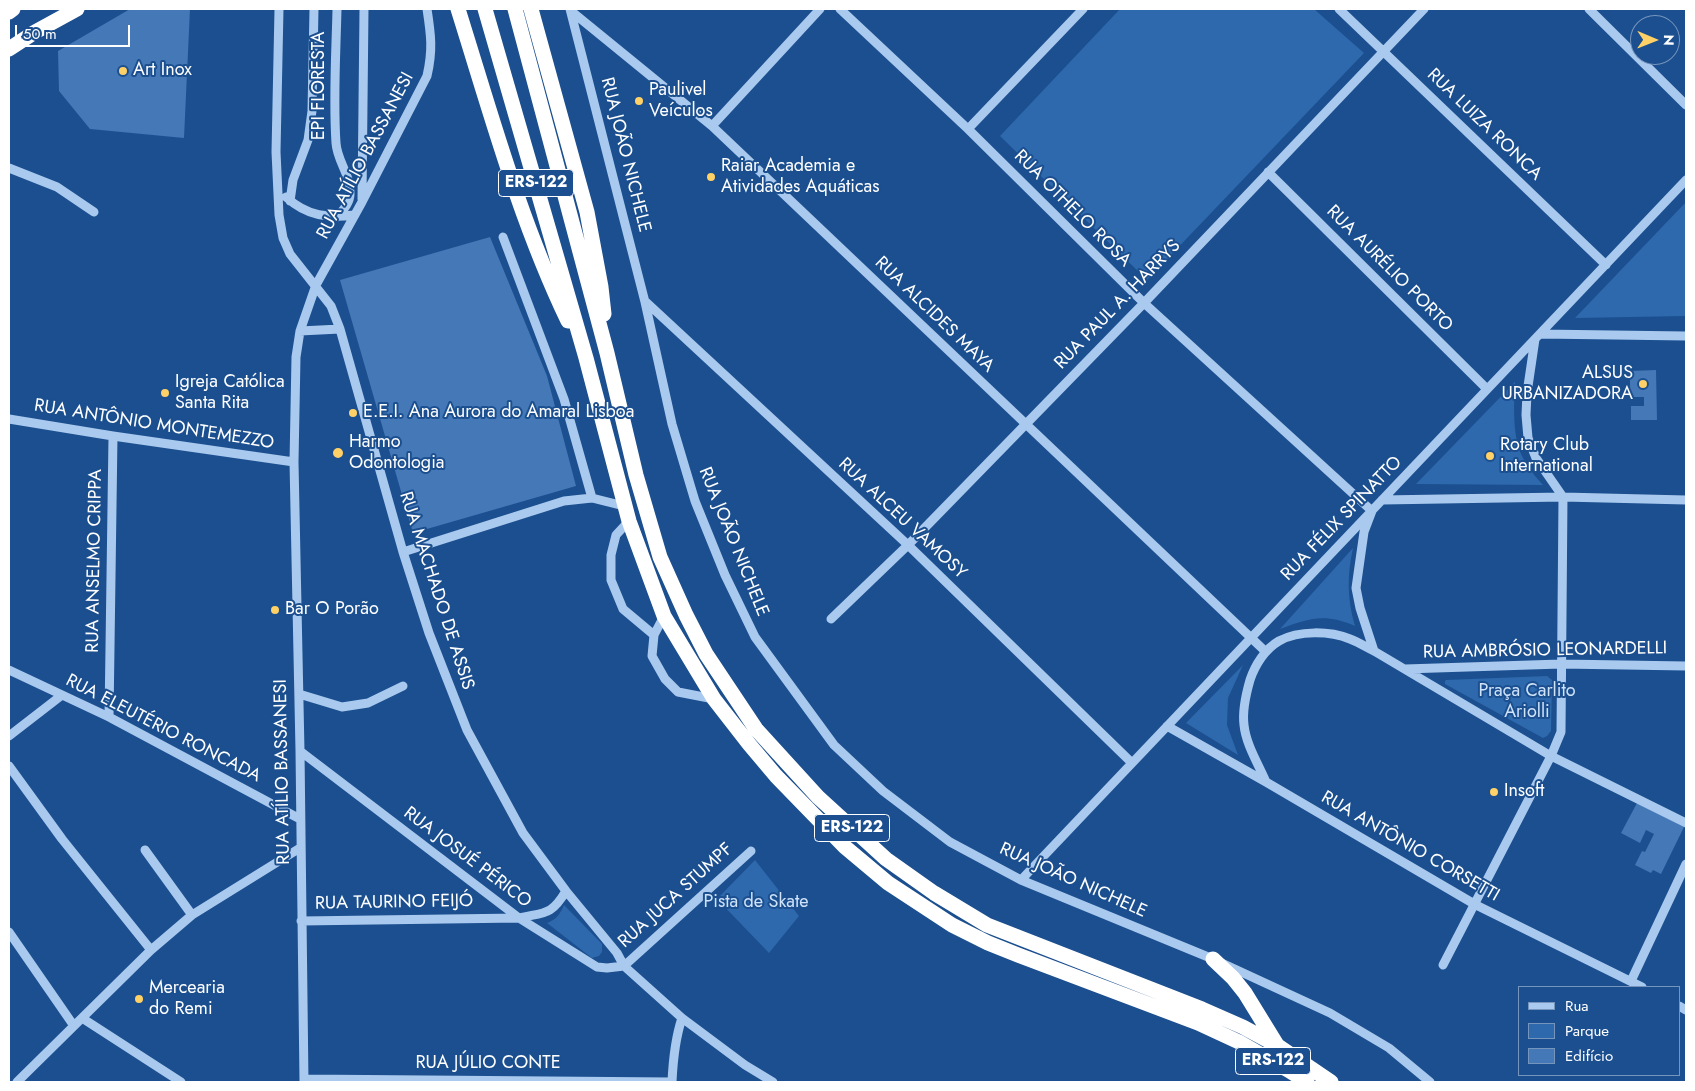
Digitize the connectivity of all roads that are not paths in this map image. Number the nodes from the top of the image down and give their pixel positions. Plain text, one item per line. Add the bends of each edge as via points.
1 (13, 9) edge
2 (78, 9) edge
3 (279, 9) edge
4 (314, 9) edge
5 (337, 9) edge
6 (364, 9) edge
7 (427, 9) edge
8 (458, 9) edge
9 (485, 9) edge
10 (515, 9) edge
11 (531, 9) edge
12 (820, 9) edge
13 (840, 9) edge
14 (1083, 9) edge
15 (1339, 9) edge
16 (1424, 9) edge
17 (1589, 9) edge
18 (571, 10) edge
19 (9, 12) edge
20 (9, 50) edge
21 (1384, 52) junction
22 (1686, 104) edge
23 (712, 126) junction
24 (968, 129) junction
25 (9, 168) edge
26 (1268, 172) junction
27 (1686, 180) edge
28 (278, 190) junction
29 (290, 201) junction
30 (362, 202) junction
31 (94, 212) dead end
32 (355, 215) junction
33 (337, 217) junction
34 (503, 237) dead end
35 (1606, 265) junction
36 (316, 285) junction
37 (645, 302) junction
38 (1144, 303) junction
39 (340, 329) junction
40 (300, 331) junction
41 (1538, 336) junction
42 (1686, 336) edge
43 (607, 353) junction
44 (586, 358) junction
45 (1487, 389) junction
46 (9, 419) edge
47 (1025, 424) junction
48 (113, 436) junction
49 (294, 462) junction
50 (1563, 497) junction
51 (592, 498) junction
52 (1382, 500) junction
53 (1686, 500) edge
54 (624, 506) junction
55 (1372, 511) junction
56 (628, 521) junction
57 (908, 545) junction
58 (402, 552) junction
59 (664, 616) junction
60 (831, 619) dead end
61 (654, 635) junction
62 (1251, 637) junction
63 (1374, 651) junction
64 (1266, 652) junction
65 (1561, 664) junction
66 (1686, 666) edge
67 (1405, 669) junction
68 (9, 670) edge
69 (403, 686) dead end
70 (62, 694) junction
71 (299, 694) junction
72 (714, 699) junction
73 (109, 716) junction
74 (1167, 726) junction
75 (9, 736) edge
76 (300, 752) junction
77 (1551, 756) junction
78 (1132, 763) junction
79 (9, 766) edge
80 (1266, 782) junction
81 (300, 819) junction
82 (1686, 823) edge
83 (300, 848) junction
84 (145, 850) dead end
85 (751, 850) dead end
86 (1686, 864) edge
87 (1021, 880) junction
88 (566, 891) junction
89 (1476, 905) junction
90 (192, 915) junction
91 (519, 918) junction
92 (301, 921) junction
93 (9, 932) edge
94 (151, 950) junction
95 (1213, 959) junction
96 (1443, 965) dead end
97 (624, 966) junction
98 (1631, 981) junction
99 (1640, 986) edge
100 (82, 1018) junction
101 (682, 1018) junction
102 (74, 1026) junction
103 (1278, 1046) junction
104 (167, 1079) edge
105 (304, 1081) edge
106 (17, 1082) edge
107 (181, 1082) edge
108 (672, 1082) edge
109 (773, 1082) edge
110 (1307, 1082) edge
111 (1331, 1082) edge
112 (1430, 1082) edge

1 - 19 highway
2 - 20 highway
3 - 28 street, RUA MACHADO DE ASSIS
4 - 29 street, EPI FLORESTA via 312,111 308,140
5 - 33 street, EPI FLORESTA via 336,145 349,180 350,193 350,200
6 - 30 street
7 - 30 street, RUA ATÍLIO BASSANESI via 432,42 427,76
8 - 44 highway via 528,228 550,284
9 - 44 highway, ERS-122
10 - 43 highway, ERS-122
11 - 43 highway via 587,212 601,288
12 - 23 street
13 - 24 street, RUA OTHELO ROSA
14 - 24 street
15 - 21 street, RUA LUIZA RONCA
16 - 21 street, RUA PAUL A. HARRYS
17 - 22 street
18 - 23 street, RUA ALCIDES MAYA
18 - 37 street, RUA JOÃO NICHELE
21 - 26 street, RUA PAUL A. HARRYS
21 - 35 street, RUA LUIZA RONCA
23 - 47 street, RUA ALCIDES MAYA
24 - 38 street, RUA OTHELO ROSA
25 - 31 street via 58,187
26 - 38 street, RUA PAUL A. HARRYS
26 - 45 street, RUA AURÉLIO PORTO
27 - 35 street, RUA FÉLIX SPINATTO
28 - 29 street
28 - 36 street, RUA MACHADO DE ASSIS via 283,238 290,254
29 - 33 street via 313,214
30 - 32 street, RUA ATÍLIO BASSANESI
32 - 33 street
32 - 36 street, RUA ATÍLIO BASSANESI
34 - 51 street via 564,399
35 - 41 street, RUA FÉLIX SPINATTO
36 - 39 street, RUA MACHADO DE ASSIS via 331,306
36 - 40 street, RUA ATÍLIO BASSANESI
37 - 57 street, RUA ALCEU VAMOSY
37 - 87 street, RUA JOÃO NICHELE via 672,424 695,501 725,575 756,637 834,745 883,791 950,842
38 - 47 street, RUA PAUL A. HARRYS
38 - 55 street, RUA OTHELO ROSA
39 - 40 street
39 - 58 street, RUA MACHADO DE ASSIS
40 - 49 street, RUA ATÍLIO BASSANESI via 296,358
41 - 42 street
41 - 45 street, RUA FÉLIX SPINATTO
41 - 50 street via 1527,393 1528,438 1536,458
43 - 103 highway, ERS-122 via 657,548 686,615 706,654 756,729 818,797 886,859 987,925 1202,1009
44 - 54 highway, ERS-122
45 - 52 street, RUA FÉLIX SPINATTO
46 - 48 street, RUA ANTÔNIO MONTEMEZZO
47 - 57 street, RUA PAUL A. HARRYS
47 - 62 street, RUA ALCIDES MAYA
48 - 49 street, RUA ANTÔNIO MONTEMEZZO
48 - 73 street, RUA ANSELMO CRIPPA
49 - 71 street, RUA ATÍLIO BASSANESI
50 - 52 street
50 - 53 street
50 - 65 street
51 - 54 street
51 - 58 street via 564,501
52 - 55 street, RUA FÉLIX SPINATTO
54 - 56 highway, ERS-122
55 - 62 street, RUA FÉLIX SPINATTO
55 - 63 street via 1364,532 1356,588
56 - 59 highway, ERS-122
56 - 61 street via 616,535 611,555 611,580 623,609
57 - 60 street, RUA PAUL A. HARRYS
57 - 78 street, RUA ALCEU VAMOSY
58 - 88 street, RUA MACHADO DE ASSIS via 467,730 523,833
59 - 61 street
59 - 72 highway, ERS-122
61 - 72 street via 652,656 665,679 678,692
62 - 64 street, RUA ALCIDES MAYA
62 - 74 street, RUA FÉLIX SPINATTO
63 - 64 street via 1349,638 1301,634 1280,641
63 - 67 street
64 - 80 street via 1253,670 1245,696 1244,726
65 - 66 street, RUA AMBRÓSIO LEONARDELLI
65 - 67 street, RUA AMBRÓSIO LEONARDELLI
65 - 77 street via 1561,732
67 - 77 street
68 - 70 street, RUA ELEUTÉRIO RONCADA
69 - 71 street via 368,702 342,707
70 - 73 street, RUA ELEUTÉRIO RONCADA
70 - 75 street
71 - 76 street, RUA ATÍLIO BASSANESI
72 - 110 highway, ERS-122 via 776,776 845,847 888,882 952,925 988,943 1239,1042
73 - 81 street, RUA ELEUTÉRIO RONCADA
74 - 78 street, RUA FÉLIX SPINATTO
74 - 80 street, RUA ANTÔNIO CORSETTI
76 - 81 street, RUA ATÍLIO BASSANESI
76 - 91 street, RUA JOSUÉ PÉRICO
77 - 82 street
77 - 89 street
78 - 87 street, RUA FÉLIX SPINATTO
79 - 94 street via 62,839
80 - 89 street, RUA ANTÔNIO CORSETTI
81 - 83 street, RUA ATÍLIO BASSANESI
83 - 90 street
83 - 92 street, RUA ATÍLIO BASSANESI
84 - 90 street
85 - 97 street, RUA JUCA STUMPF
86 - 98 street
87 - 95 street, RUA JOÃO NICHELE
88 - 91 street, RUA TAURINO FEIJÓ via 551,911
88 - 97 street, RUA MACHADO DE ASSIS via 611,945
89 - 96 street
89 - 98 street, RUA ANTÔNIO CORSETTI
90 - 94 street
91 - 92 street, RUA TAURINO FEIJÓ
91 - 97 street, RUA JOSUÉ PÉRICO via 597,967
92 - 105 street, RUA ATÍLIO BASSANESI
93 - 102 street
94 - 100 street
95 - 103 highway via 1245,993
95 - 112 street, RUA JOÃO NICHELE via 1330,1013 1389,1048
97 - 101 street, RUA MACHADO DE ASSIS
98 - 99 street, RUA ANTÔNIO CORSETTI
100 - 102 street
100 - 104 street
101 - 108 street via 676,1035
101 - 109 street, RUA MACHADO DE ASSIS
102 - 106 street
103 - 111 highway, ERS-122
104 - 107 street
105 - 108 street, RUA JÚLIO CONTE

